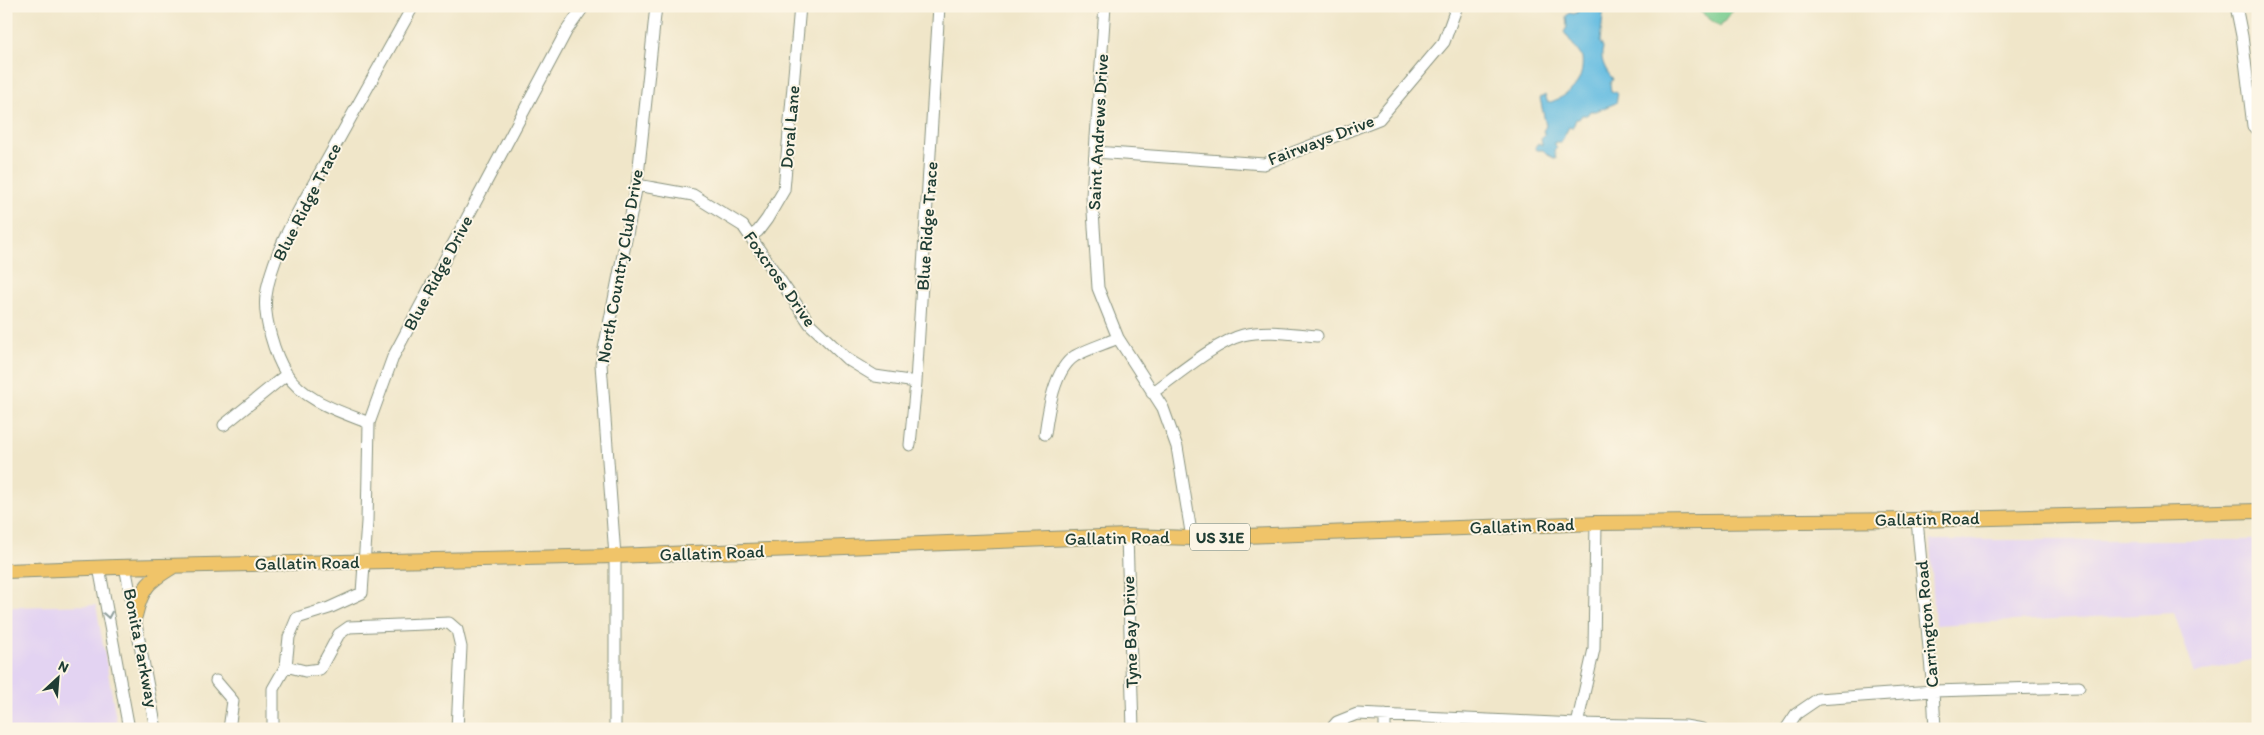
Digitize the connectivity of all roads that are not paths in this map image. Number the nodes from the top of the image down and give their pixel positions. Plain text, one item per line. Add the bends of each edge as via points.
1 (413, 6) edge
2 (584, 6) edge
3 (656, 6) edge
4 (800, 6) edge
5 (939, 6) edge
6 (1105, 6) edge
7 (1457, 6) edge
8 (2236, 6) edge
9 (2258, 130) edge
10 (1095, 152) junction
11 (637, 185) junction
12 (750, 237) junction
13 (1317, 336) dead end
14 (1118, 338) junction
15 (287, 374) junction
16 (916, 382) junction
17 (1152, 393) junction
18 (369, 423) junction
19 (224, 425) dead end
20 (1045, 434) dead end
21 (910, 445) dead end
22 (2258, 511) edge
23 (1917, 520) junction
24 (1596, 523) junction
25 (1127, 536) junction
26 (1192, 538) junction
27 (615, 556) junction
28 (366, 561) junction
29 (125, 566) junction
30 (174, 566) junction
31 (99, 567) junction
32 (6, 571) edge
33 (135, 616) junction
34 (286, 666) junction
35 (216, 681) dead end
36 (2078, 687) dead end
37 (1934, 691) junction
38 (1385, 715) junction
39 (1518, 725) edge
40 (1576, 726) edge
41 (129, 729) edge
42 (156, 729) edge
43 (229, 729) edge
44 (273, 729) edge
45 (458, 729) edge
46 (615, 729) edge
47 (1133, 729) edge
48 (1331, 729) edge
49 (1385, 729) edge
50 (1702, 729) edge
51 (1786, 729) edge
52 (1935, 729) edge

1 - 15 street, Blue Ridge Trace via 295,217 270,276 265,298 269,328
2 - 18 street, Blue Ridge Drive via 568,30 393,357
3 - 11 street, North Country Club Drive
4 - 12 street, Doral Lane via 784,190 767,219
5 - 16 street, Blue Ridge Trace
6 - 10 street, Saint Andrews Drive
7 - 10 street, Fairways Drive via 1444,42 1378,119 1264,164
8 - 9 street via 2253,126
10 - 14 street, Saint Andrews Drive via 1092,196 1098,288
11 - 12 street, Foxcross Drive via 693,196 743,226
11 - 27 street, North Country Club Drive via 601,364
12 - 16 street, Foxcross Drive via 810,324 847,359 874,376
13 - 17 street via 1266,332 1243,335 1222,344
14 - 17 street, Saint Andrews Drive
14 - 20 street via 1074,357 1060,376 1049,406
15 - 18 street, Blue Ridge Trace via 314,401
15 - 19 street
16 - 21 street, Blue Ridge Trace
17 - 26 street, Saint Andrews Drive via 1163,408 1178,447
18 - 28 street, Blue Ridge Drive
22 - 23 main road, Gallatin Road / US 31E
23 - 24 main road, Gallatin Road / US 31E
23 - 37 street, Carrington Road
24 - 26 main road, Gallatin Road / US 31E
24 - 40 street via 1594,649
25 - 26 main road, Gallatin Road / US 31E
25 - 27 main road, Gallatin Road / US 31E
25 - 47 street, Tyne Bay Drive
27 - 28 main road, Gallatin Road / US 31E
27 - 46 street, North Country Club Drive
28 - 30 main road, Gallatin Road / US 31E
28 - 34 street, Blue Ridge Drive via 362,593 297,618 289,636
29 - 30 main road, Gallatin Road / US 31E
29 - 31 main road, Gallatin Road / US 31E
29 - 33 street, Bonita Parkway
30 - 33 main road via 148,583 139,599
31 - 32 main road, Gallatin Road / US 31E
31 -> 41 street, Bonita Parkway
33 - 42 street, Bonita Parkway
34 - 44 street via 273,688
34 - 45 street via 305,671 320,668 339,634 349,627 448,623 457,630 461,648
35 - 43 street via 233,701
36 - 37 street
37 - 51 street via 1818,699 1796,714
37 - 52 street, Carrington Road
38 - 39 street
38 - 48 street via 1356,714 1337,722
38 - 49 street
39 - 40 street
40 - 50 street via 1685,726

